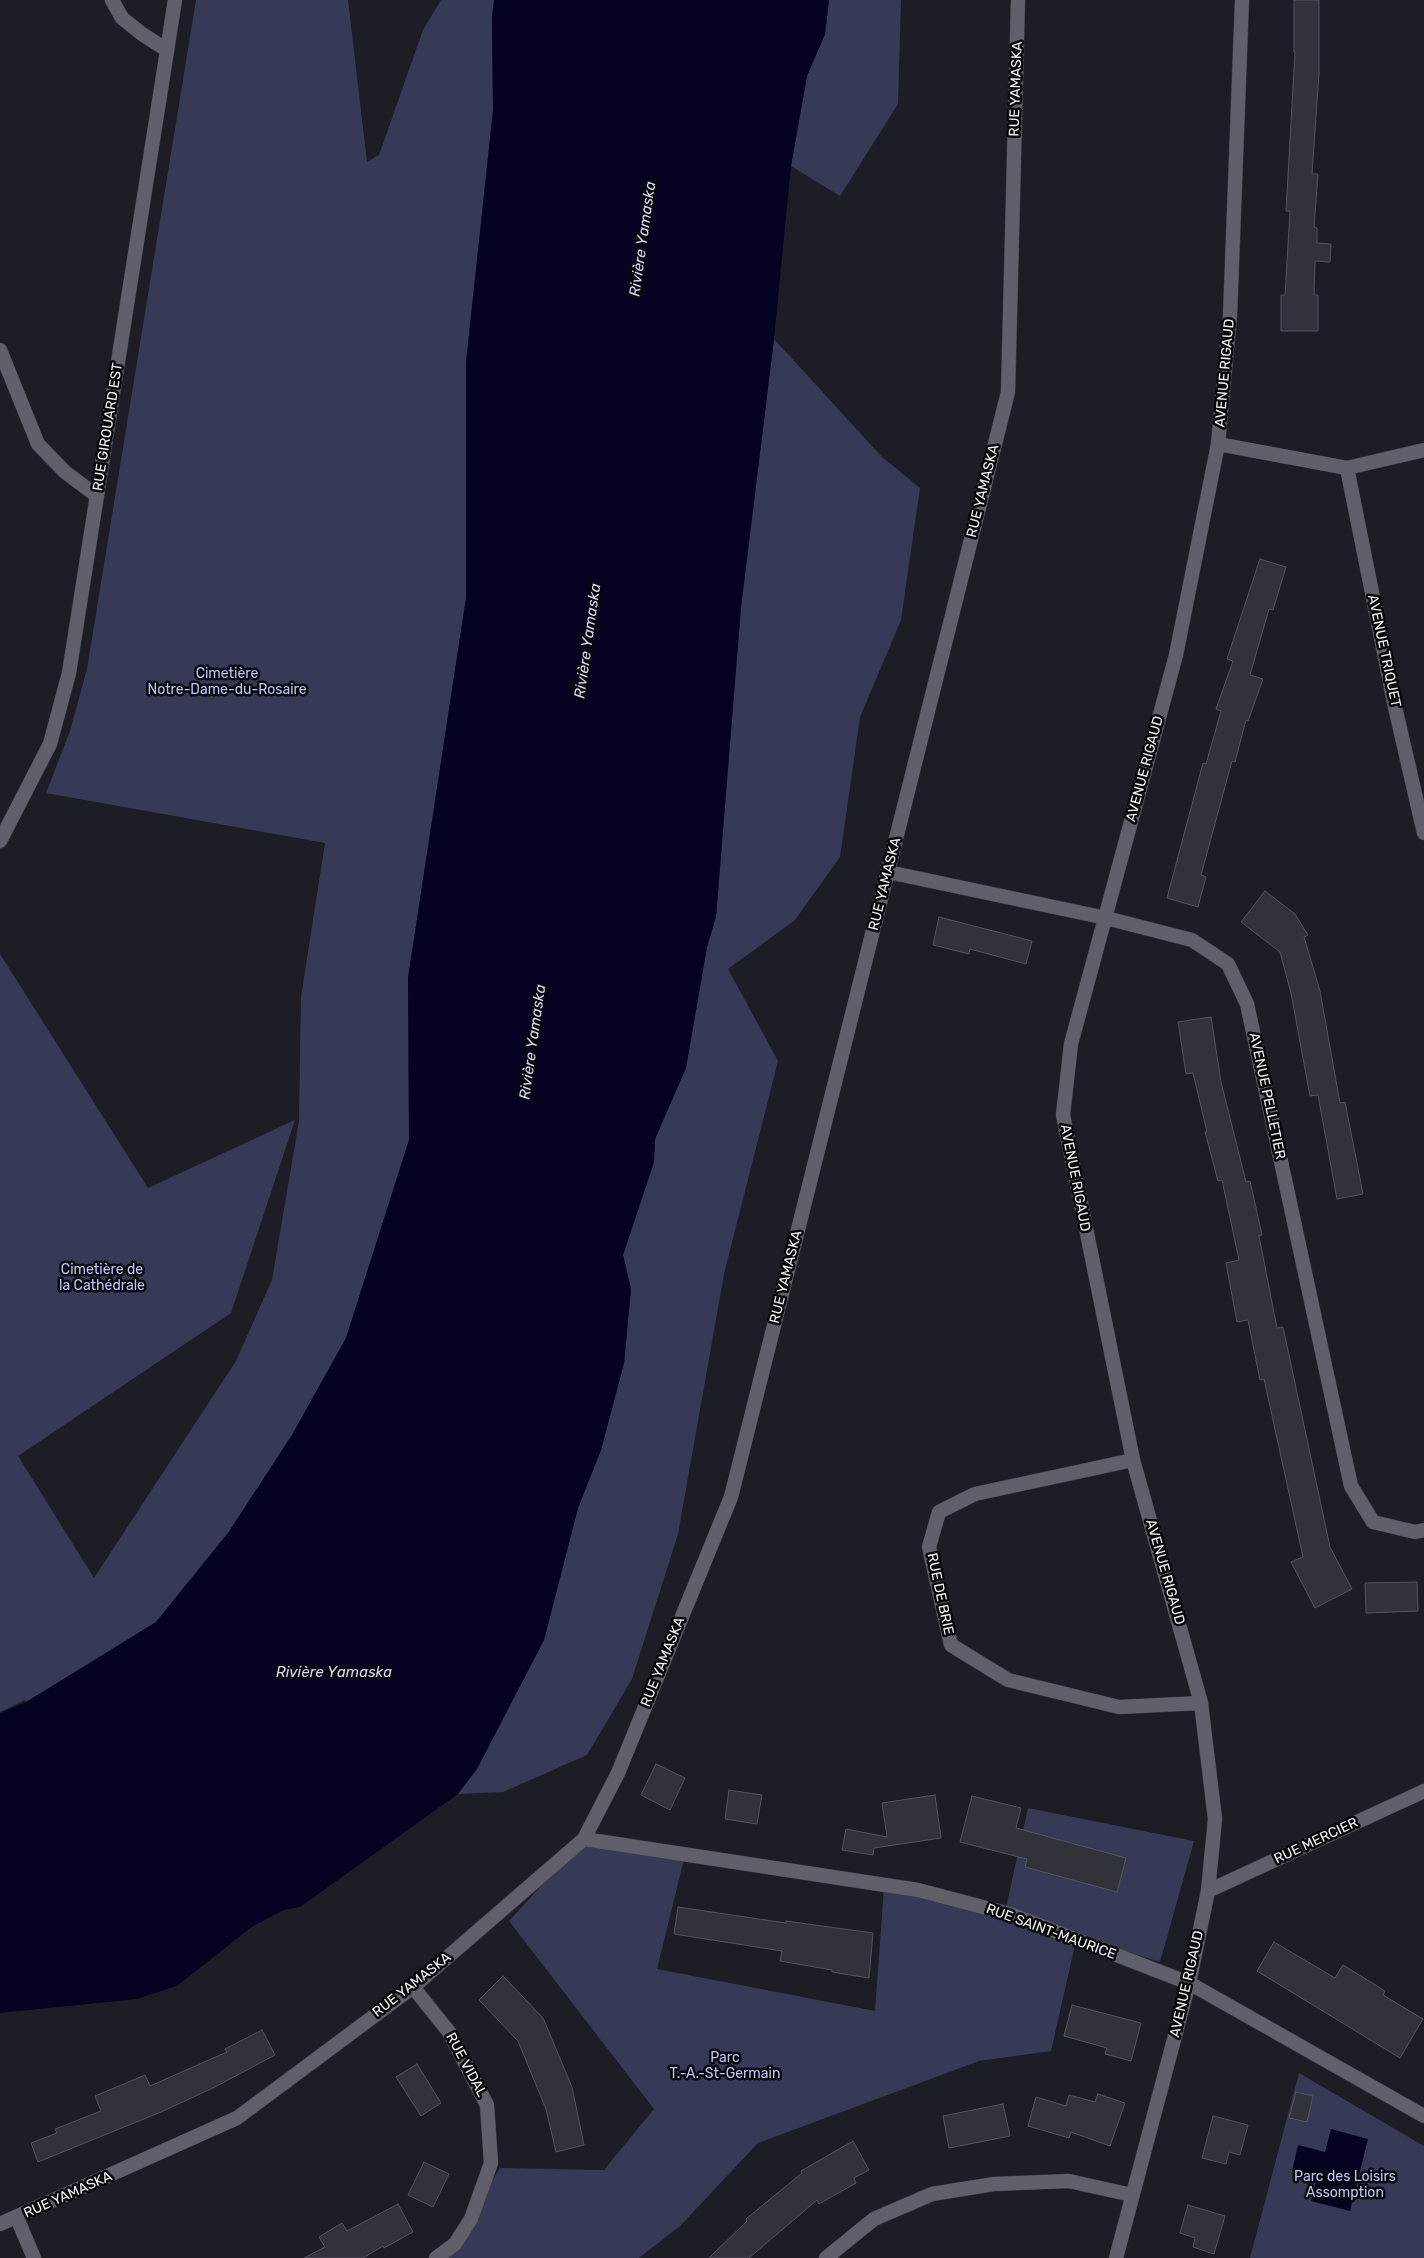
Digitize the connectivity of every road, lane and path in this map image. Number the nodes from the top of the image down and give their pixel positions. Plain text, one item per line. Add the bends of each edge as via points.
1 (112, 0) edge
2 (175, 0) edge
3 (1018, 0) edge
4 (1242, 0) edge
5 (167, 50) junction
6 (0, 350) edge
7 (1218, 444) junction
8 (1424, 450) edge
9 (1347, 468) junction
10 (97, 496) junction
11 (1424, 833) edge
12 (0, 841) edge
13 (888, 872) junction
14 (1106, 918) junction
15 (1133, 1460) junction
16 (1424, 1530) edge
17 (1201, 1703) junction
18 (1424, 1791) edge
19 (584, 1839) junction
20 (1208, 1891) junction
21 (1189, 1983) junction
22 (413, 1987) junction
23 (1424, 2116) edge
24 (1132, 2195) junction
25 (17, 2218) junction
26 (0, 2224) edge
27 (34, 2258) edge
28 (436, 2258) edge
29 (826, 2258) edge
30 (1116, 2258) edge

1 - 5 street via 122,18
2 - 5 street, RUE GIROUARD EST
3 - 13 street, RUE YAMASKA via 1008,392
4 - 7 street, AVENUE RIGAUD via 1230,316
5 - 10 street, RUE GIROUARD EST
6 - 10 street via 38,444 65,472
7 - 9 street
7 - 14 street, AVENUE RIGAUD via 1176,655
8 - 9 street
9 - 11 street, AVENUE TRIQUET
10 - 12 street, RUE GIROUARD EST via 69,673 50,744
13 - 14 street, AVENUE PELLETIER
13 - 19 street, RUE YAMASKA via 731,1497 618,1773
14 - 15 street, AVENUE RIGAUD via 1071,1044 1063,1115
14 - 16 street, AVENUE PELLETIER via 1192,940 1228,964 1247,1004 1351,1486 1373,1522 1415,1532
15 - 17 street, AVENUE RIGAUD
15 - 17 street, RUE DE BRIE via 975,1494 939,1512 929,1547 951,1645 1008,1680 1119,1707
17 - 20 street, AVENUE RIGAUD via 1214,1819
18 - 20 street, RUE MERCIER
19 - 21 street, RUE SAINT-MAURICE via 918,1890 1012,1915
19 - 22 street, RUE YAMASKA
20 - 21 street, AVENUE RIGAUD
21 - 23 street, RUE SAINT-MAURICE
21 - 24 street, AVENUE RIGAUD
22 - 25 street, RUE YAMASKA via 237,2118
22 - 28 street, RUE VIDAL via 449,2032 487,2106 491,2163 471,2219 455,2244
24 - 29 street via 1069,2181 994,2184 932,2194 874,2219
24 - 30 street, AVENUE RIGAUD
25 - 26 street, RUE YAMASKA
25 - 27 street

